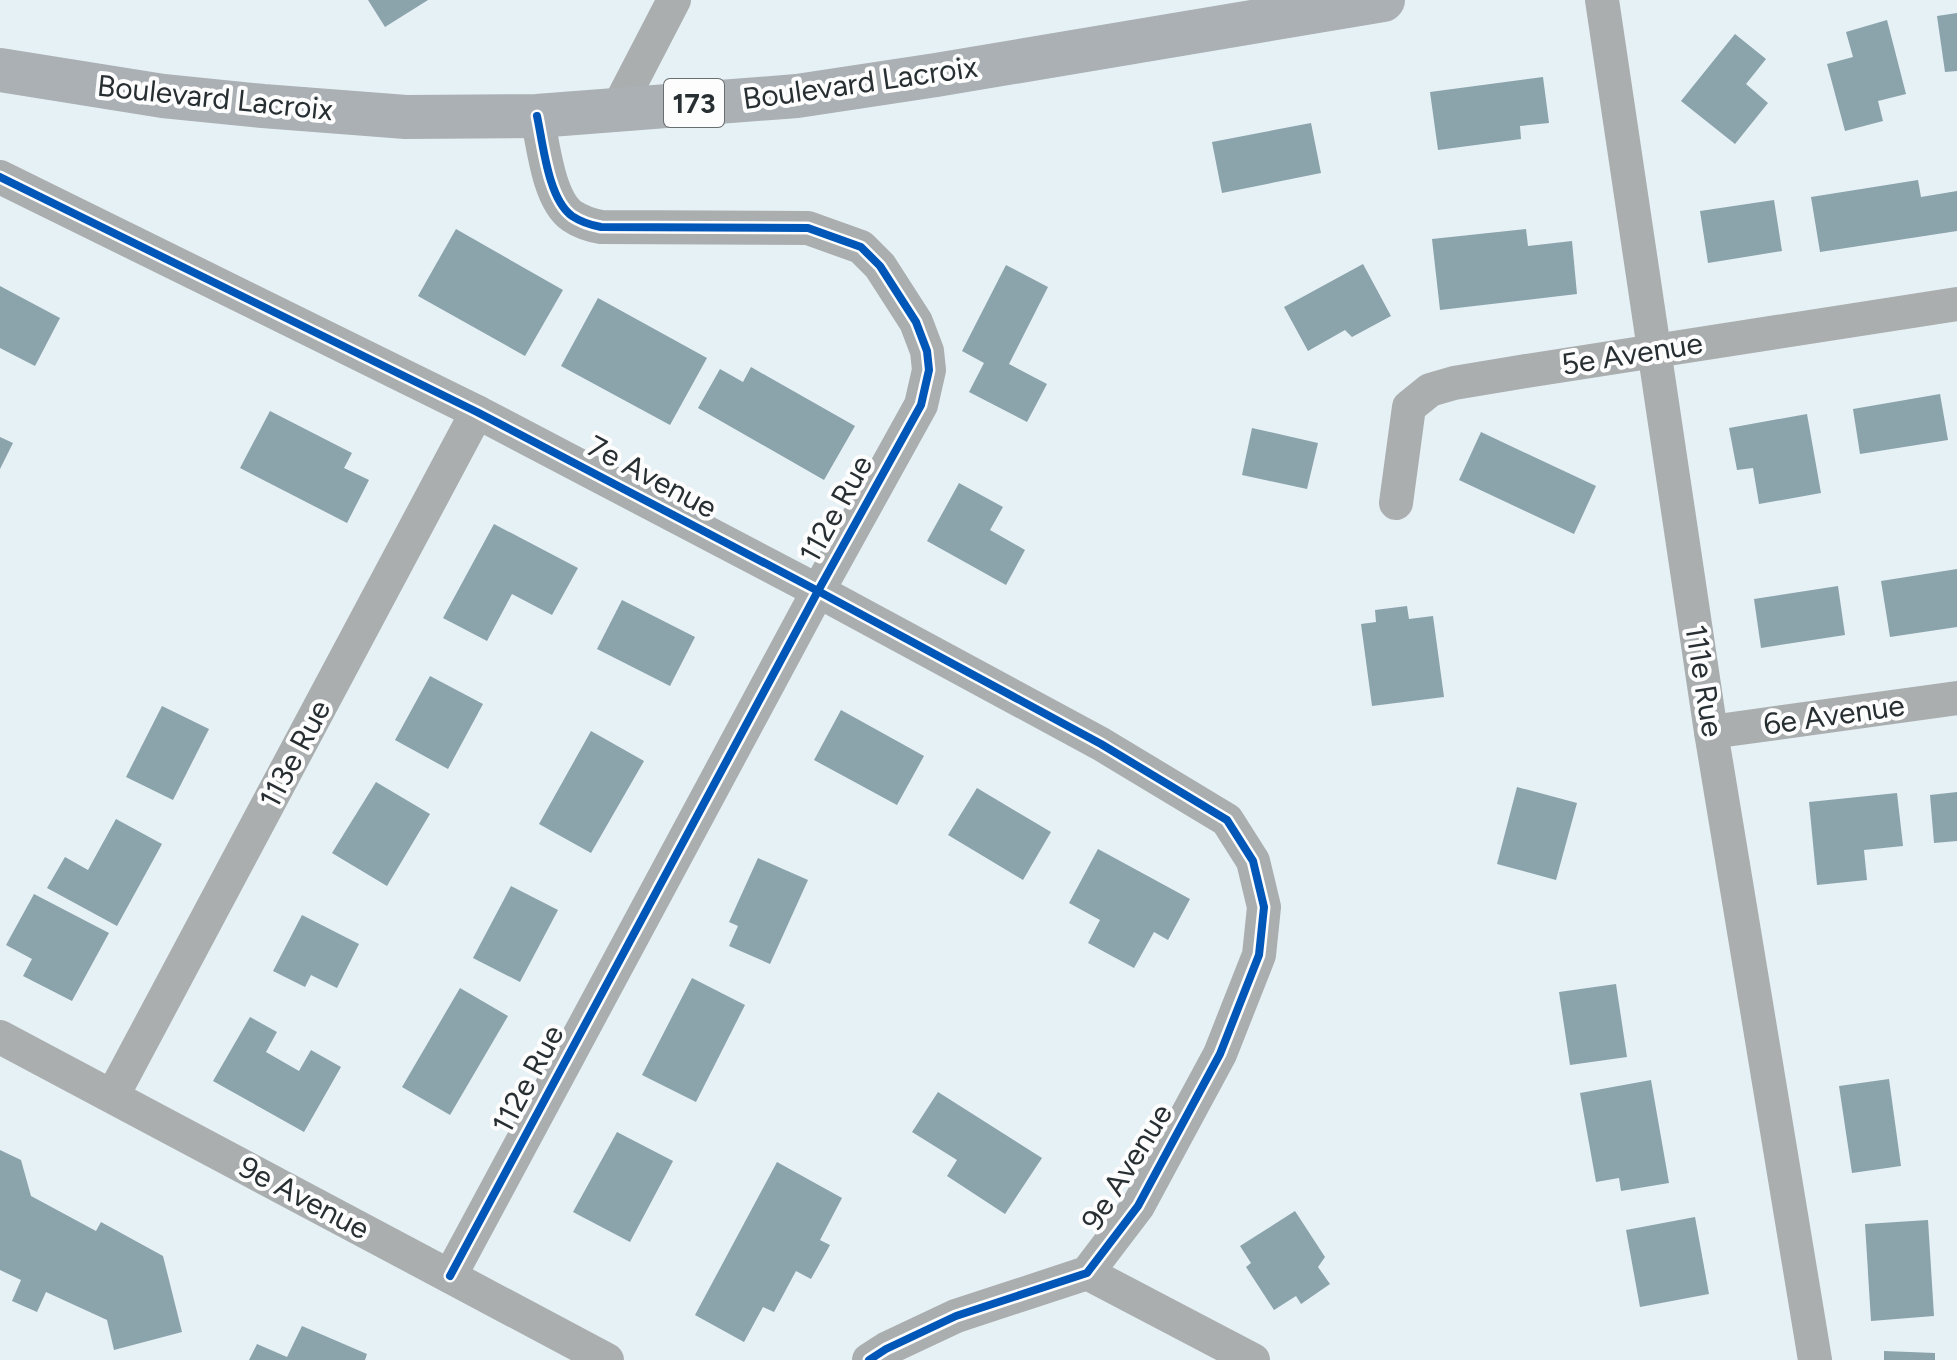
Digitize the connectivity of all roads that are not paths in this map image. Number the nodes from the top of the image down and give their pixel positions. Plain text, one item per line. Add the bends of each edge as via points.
1 (674, 0) edge
2 (1383, 0) edge
3 (1602, 0) edge
4 (1295, 7) edge
5 (0, 70) edge
6 (618, 108) junction
7 (537, 116) junction
8 (0, 177) edge
9 (1957, 304) edge
10 (1654, 350) junction
11 (477, 412) junction
12 (1396, 503) dead end
13 (818, 591) junction
14 (1957, 698) edge
15 (1711, 732) junction
16 (1253, 861) joint
17 (0, 1037) edge
18 (113, 1095) junction
19 (1087, 1273) junction
20 (450, 1276) junction
21 (607, 1360) edge
22 (869, 1360) edge
23 (1253, 1360) edge
24 (1815, 1360) edge

1 - 6 street
2 - 4 main road, Boulevard Lacroix / 173
3 - 10 street, 111e Rue
4 - 6 main road, Boulevard Lacroix / 173 via 797,96
5 - 7 main road, Boulevard Lacroix / 173 via 263,106 406,117
6 - 7 main road, Boulevard Lacroix / 173
7 - 13 street, 112e Rue via 558,199 586,224 808,228 861,247 880,266 916,322 929,370 921,405
8 - 11 street, 7e Avenue
9 - 10 street, 5e Avenue
10 - 12 street, 5e Avenue via 1430,390 1409,407
10 - 15 street, 111e Rue
11 - 13 street, 7e Avenue
11 - 18 street, 113e Rue
13 - 16 street, 7e Avenue via 1101,744 1227,820
13 - 20 street, 112e Rue
14 - 15 street, 6e Avenue
15 - 24 street, 111e Rue
16 - 19 street, 9e Avenue via 1264,907 1259,955 1226,1040 1138,1206
17 - 18 street, 9e Avenue
18 - 20 street, 9e Avenue
19 - 22 street, 9e Avenue via 956,1316
19 - 23 street
20 - 21 street, 9e Avenue

